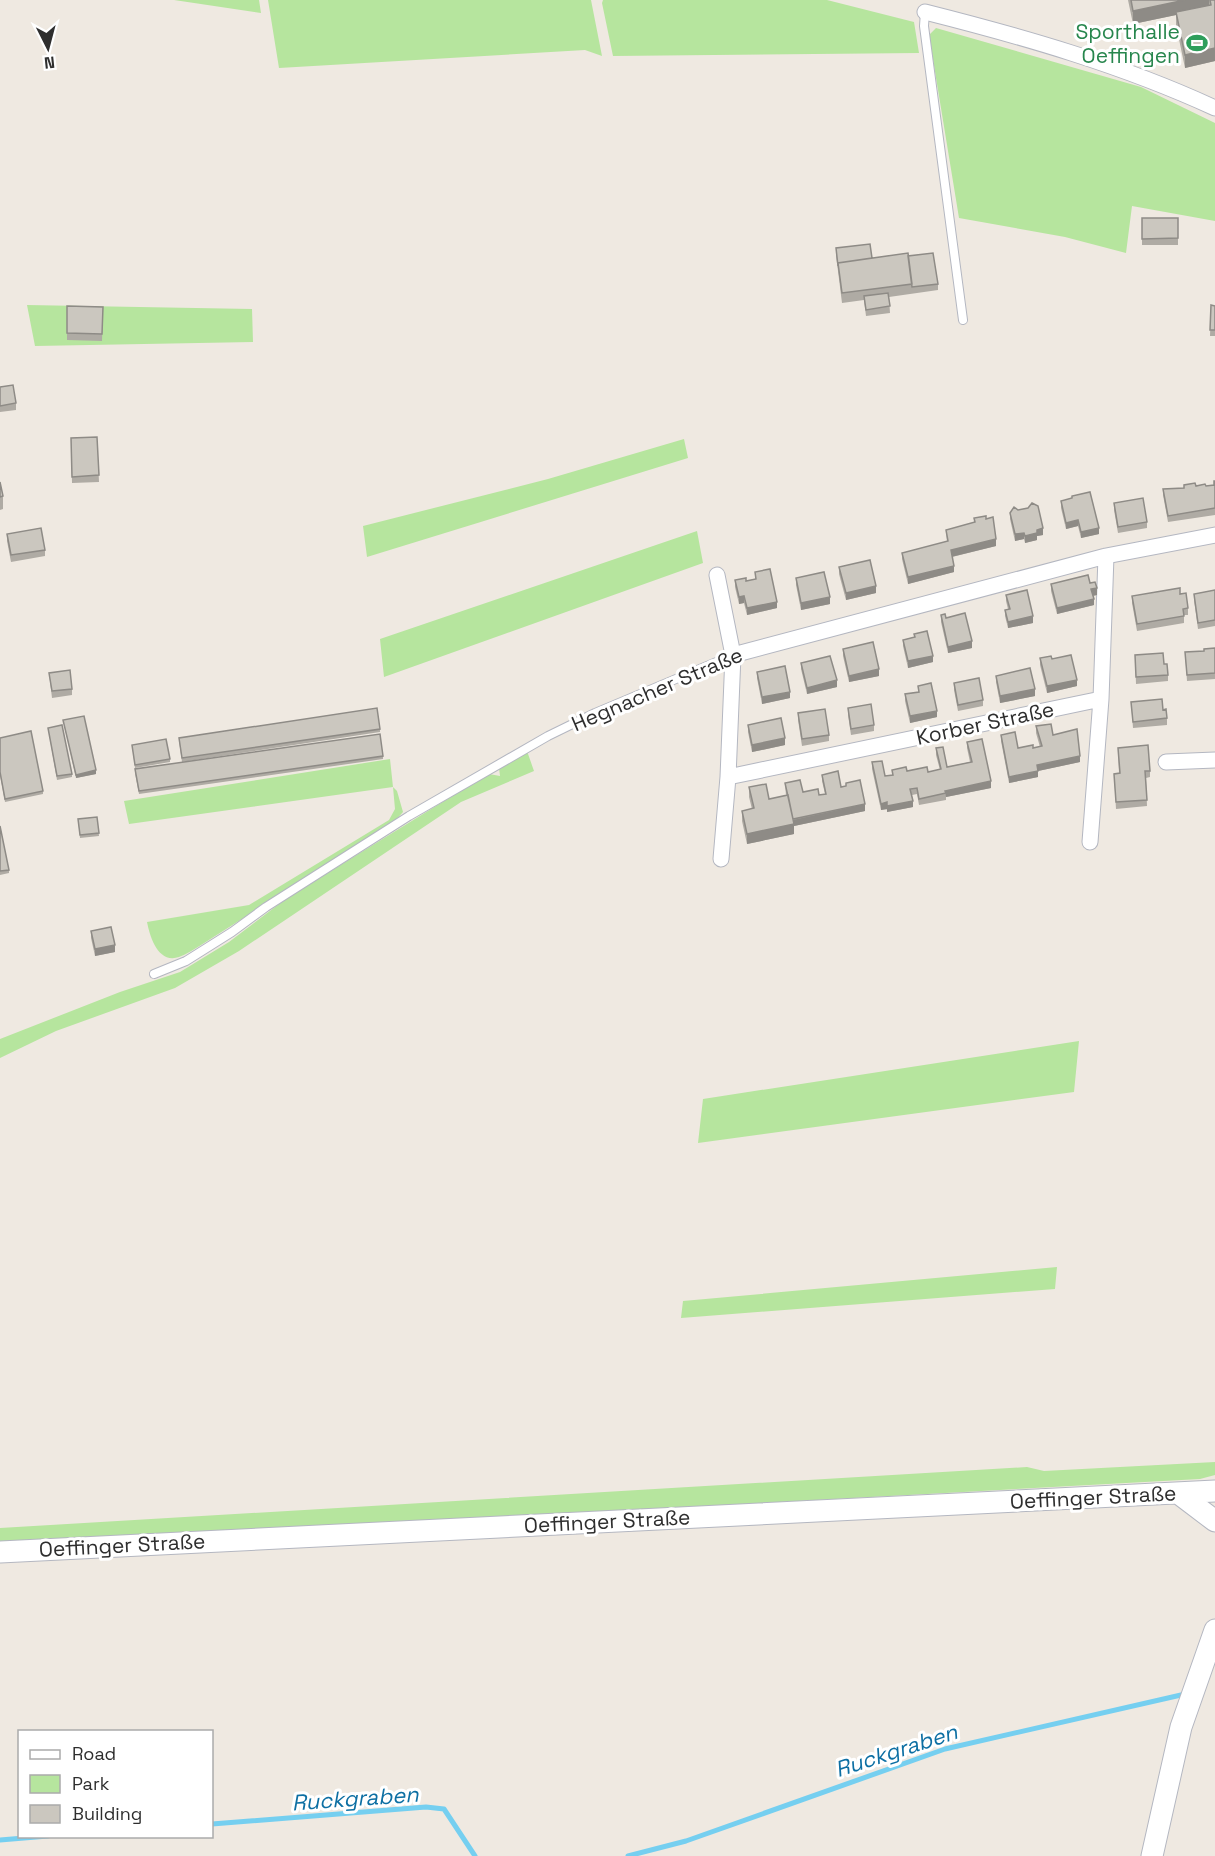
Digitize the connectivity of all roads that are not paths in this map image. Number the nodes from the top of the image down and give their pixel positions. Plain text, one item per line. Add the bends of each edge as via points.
1 (925, 12) joint
2 (1215, 108) edge
3 (963, 320) dead end
4 (1215, 535) edge
5 (1106, 556) junction
6 (717, 575) dead end
7 (733, 654) junction
8 (1101, 699) junction
9 (1215, 760) edge
10 (1166, 762) dead end
11 (728, 777) junction
12 (1090, 842) dead end
13 (721, 859) dead end
14 (154, 974) dead end
15 (1215, 1491) edge
16 (1178, 1493) junction
17 (1215, 1521) edge
18 (0, 1552) edge
19 (1215, 1630) edge
20 (1152, 1856) edge

1 - 2 street via 1101,61
1 - 3 lane
4 - 5 street, Hegnacher Straße
5 - 7 street, Hegnacher Straße
5 - 8 street
6 - 7 street
7 - 11 street
7 - 14 lane, Hegnacher Straße via 548,736 409,816 186,961
8 - 11 street, Korber Straße
8 - 12 street
9 - 10 street
11 - 13 street
15 - 16 main road, Oeffinger Straße
16 - 17 main road
16 - 18 main road, Oeffinger Straße
19 - 20 main road via 1181,1727

